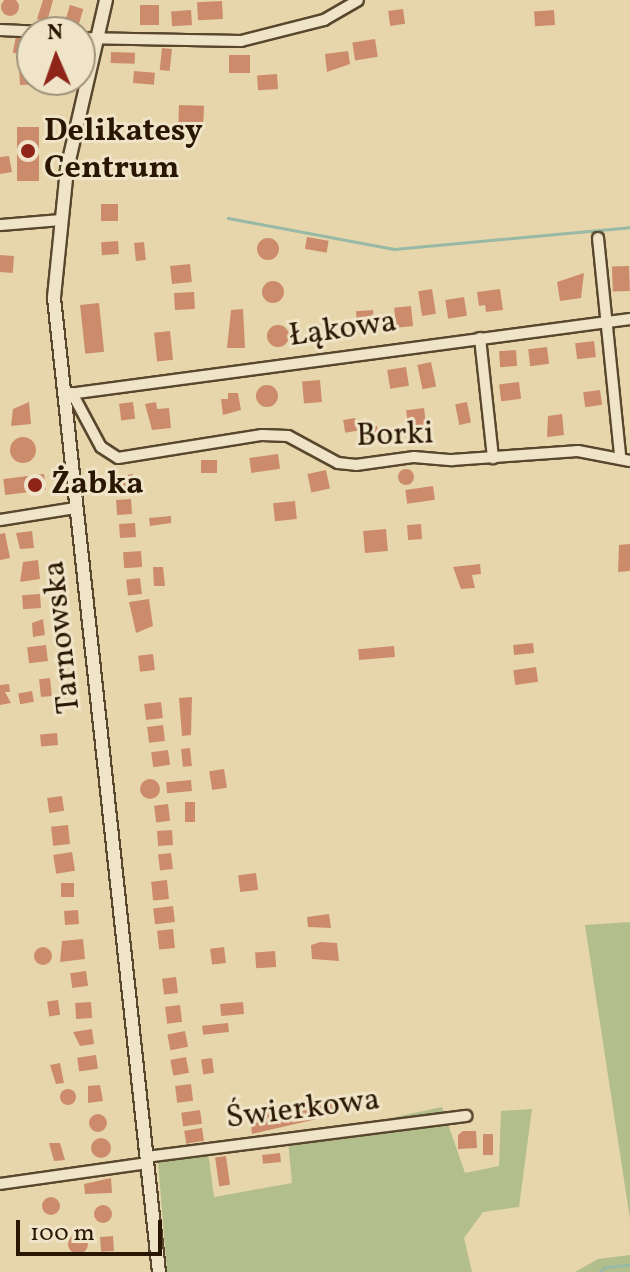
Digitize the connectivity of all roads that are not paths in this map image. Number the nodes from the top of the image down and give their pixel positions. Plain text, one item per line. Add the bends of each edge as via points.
1 (106, 0) edge
2 (358, 0) edge
3 (96, 34) edge
4 (96, 41) edge
5 (83, 96) edge
6 (59, 220) junction
7 (0, 225) edge
8 (598, 238) dead end
9 (630, 319) edge
10 (606, 322) junction
11 (480, 338) junction
12 (67, 394) junction
13 (493, 458) junction
14 (625, 458) edge
15 (75, 508) junction
16 (0, 520) edge
17 (466, 1116) dead end
18 (146, 1160) junction
19 (0, 1184) edge
20 (159, 1272) edge

1 - 3 street, Tarnowska
2 - 4 street via 324,20 241,41
5 - 6 street, Tarnowska
6 - 7 street
6 - 12 street, Tarnowska via 54,298
8 - 10 street
9 - 10 street, Łąkowa
10 - 11 street, Łąkowa
10 - 14 street
11 - 12 street, Łąkowa
11 - 13 street
12 - 13 street, Borki via 101,447 118,458 262,435 288,436 338,463 356,465 414,457
12 - 15 street, Tarnowska
13 - 14 street, Borki via 578,451
15 - 16 street
15 - 18 street, Tarnowska
17 - 18 street, Świerkowa
18 - 19 street, Świerkowa
18 - 20 street, Tarnowska

